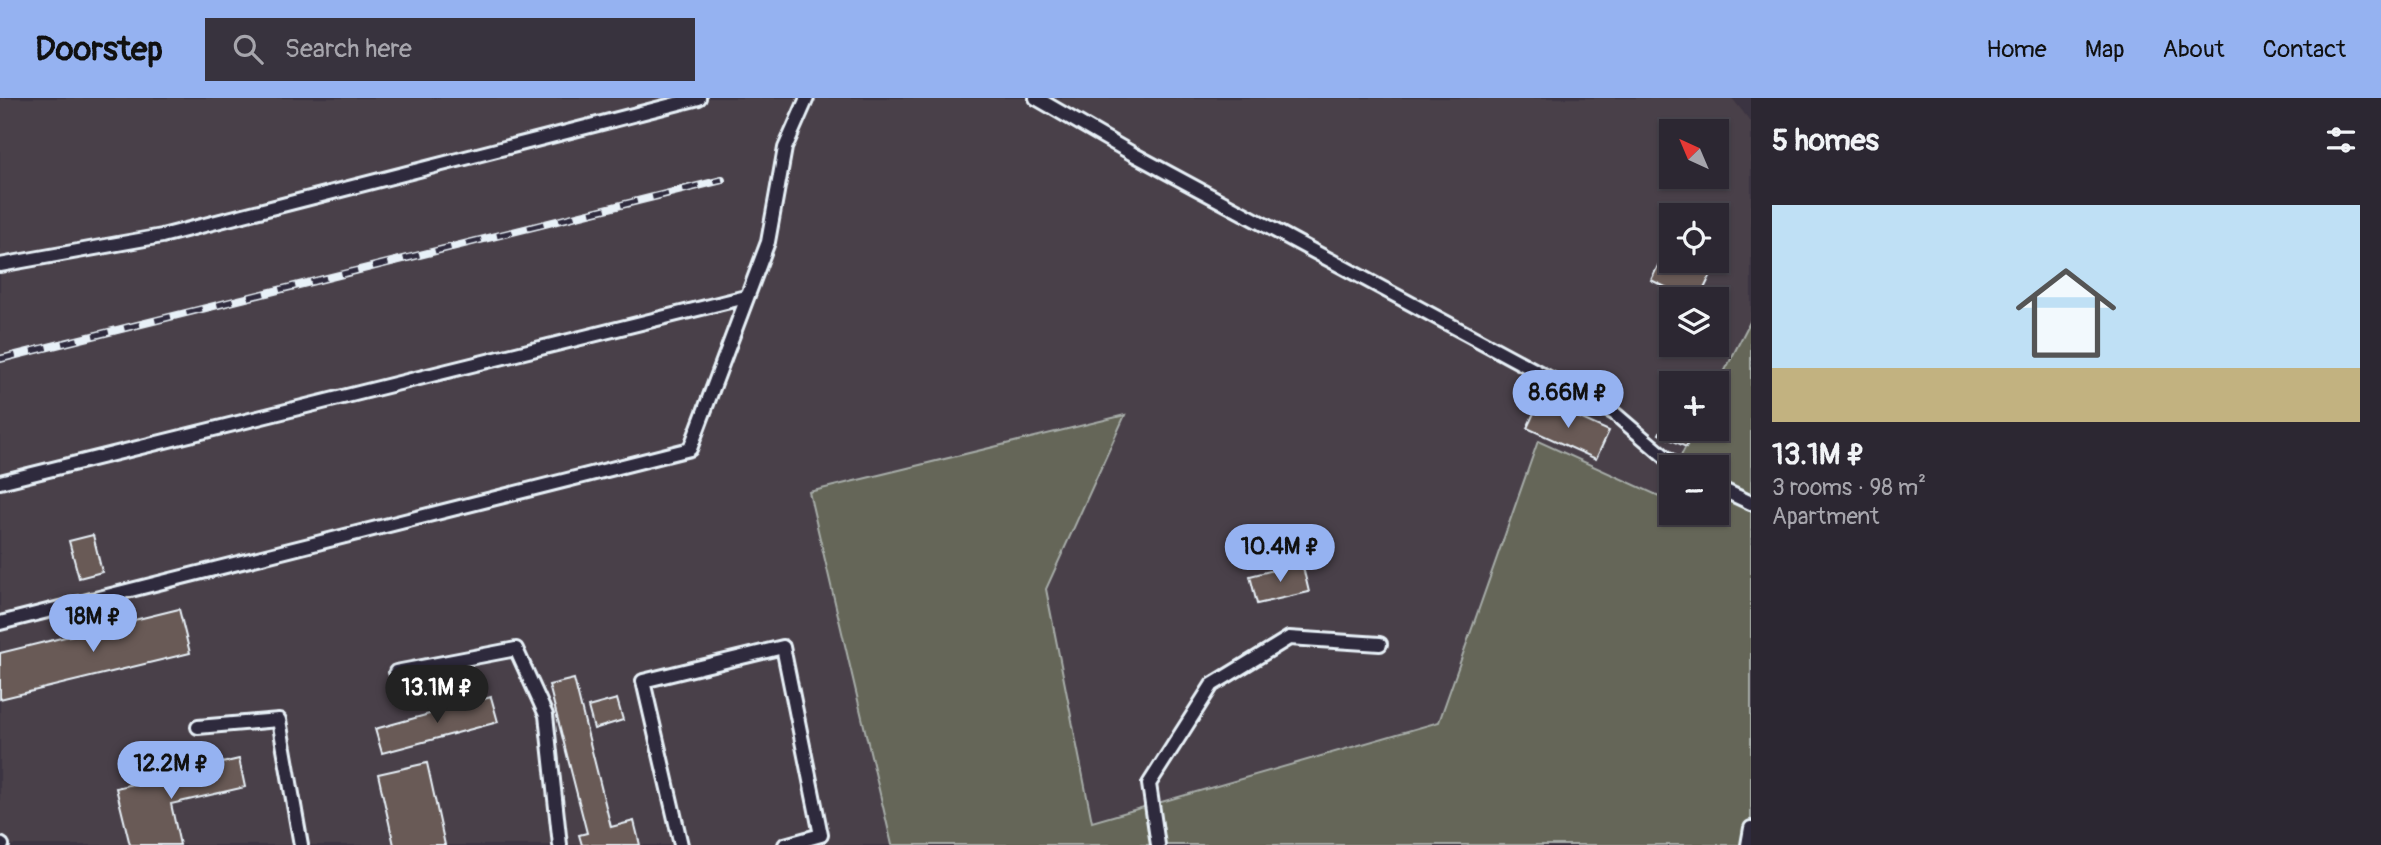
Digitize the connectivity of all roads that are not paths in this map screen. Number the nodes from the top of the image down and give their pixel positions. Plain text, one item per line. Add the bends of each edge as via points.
1 (699, 98) edge
2 (807, 98) edge
3 (1036, 98) edge
4 (0, 265) edge
5 (746, 297) junction
6 (1663, 455) edge
7 (0, 482) edge
8 (1729, 492) edge
9 (1751, 503) edge
10 (0, 623) edge
11 (1380, 644) dead end
12 (396, 672) dead end
13 (198, 727) dead end
14 (1751, 828) edge
15 (302, 845) edge
16 (560, 845) edge
17 (681, 845) edge
18 (785, 845) edge
19 (1158, 845) edge
20 (1748, 845) edge

1 - 4 lane via 162,236
2 - 5 lane via 785,148 768,242
3 - 6 lane via 1614,413
5 - 7 lane
5 - 10 lane via 690,449
8 - 9 lane
11 - 19 lane via 1289,638 1212,685 1149,784
12 - 16 lane via 516,649 546,715
13 - 15 lane via 279,720
14 - 20 lane
17 - 18 lane via 643,681 783,647 821,835

